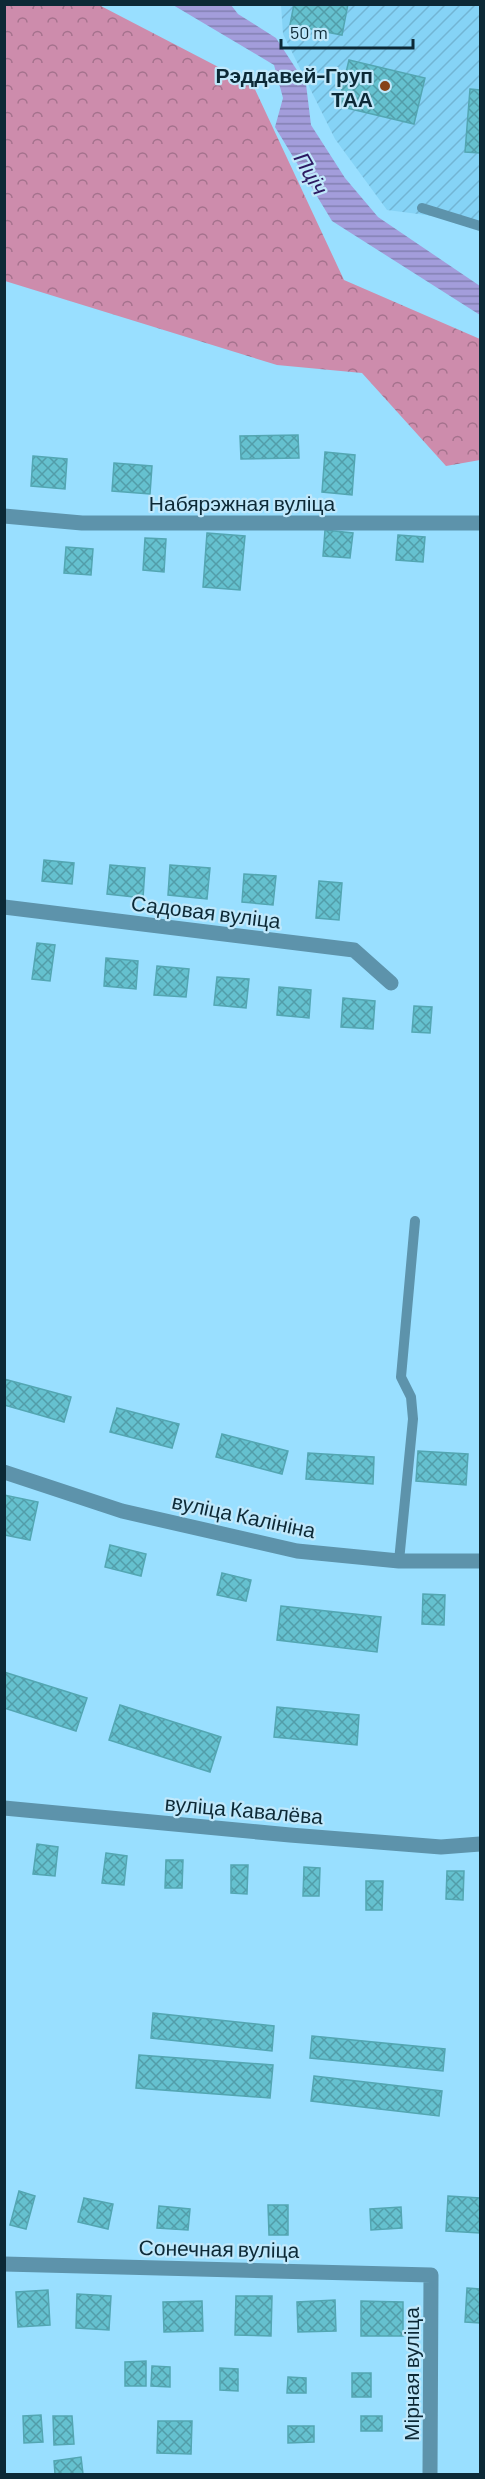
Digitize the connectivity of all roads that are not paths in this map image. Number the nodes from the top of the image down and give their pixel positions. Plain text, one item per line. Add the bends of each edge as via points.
1 (422, 208) dead end
2 (480, 226) edge
3 (4, 516) edge
4 (480, 523) edge
5 (4, 907) edge
6 (391, 983) dead end
7 (415, 1221) dead end
8 (4, 1472) edge
9 (399, 1561) junction
10 (480, 1561) edge
11 (4, 1808) edge
12 (480, 1844) edge
13 (4, 2264) edge
14 (431, 2275) joint
15 (430, 2475) edge

1 - 2 lane
3 - 4 street, Набярэжная вуліца via 82,523
5 - 6 street, Садовая вуліца via 354,950
7 - 9 lane via 401,1377 411,1397 413,1419
8 - 9 street, вуліца Калініна via 122,1510 297,1551
9 - 10 street, вуліца Калініна
11 - 12 street, вуліца Кавалёва via 441,1847
13 - 14 street, Сонечная вуліца
14 - 15 street, Мірная вуліца

